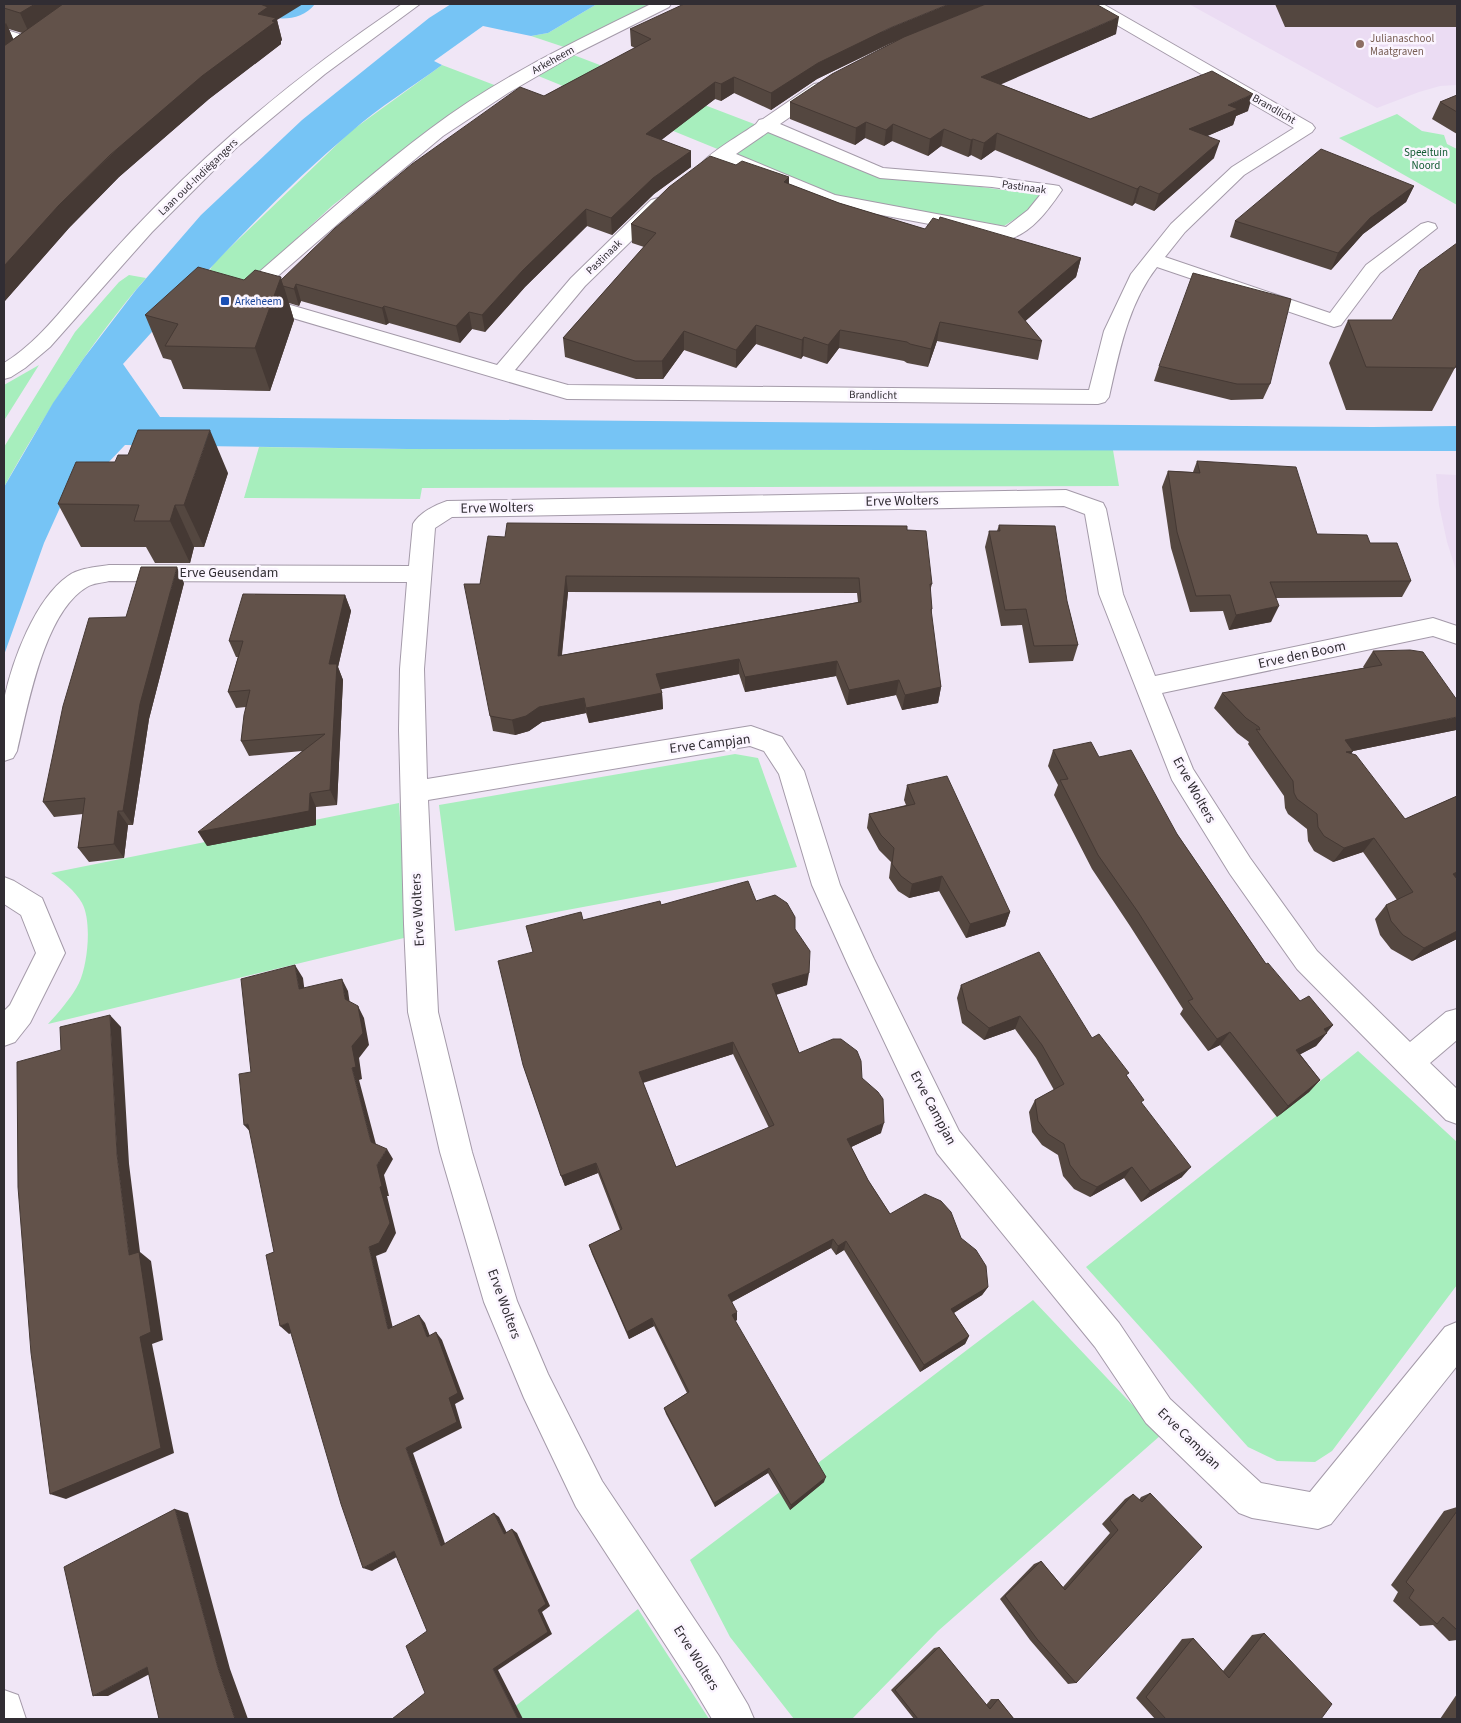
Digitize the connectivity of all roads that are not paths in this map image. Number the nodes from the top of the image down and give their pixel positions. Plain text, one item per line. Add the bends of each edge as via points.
1 (412, 4) edge
2 (663, 4) edge
3 (1092, 4) edge
4 (4, 34) edge
5 (46, 34) edge
6 (32, 43) junction
7 (4, 64) edge
8 (833, 81) edge
9 (766, 124) junction
10 (722, 155) junction
11 (700, 172) edge
12 (670, 194) edge
13 (1428, 228) dead end
14 (1154, 260) junction
15 (4, 372) edge
16 (501, 373) junction
17 (420, 574) junction
18 (1457, 635) edge
19 (1147, 687) junction
20 (4, 751) edge
21 (413, 792) junction
22 (4, 889) edge
23 (1457, 1022) edge
24 (4, 1032) edge
25 (1410, 1060) junction
26 (1457, 1110) edge
27 (1457, 1339) edge
28 (4, 1710) edge
29 (6, 1719) edge
30 (734, 1719) edge

1 - 15 street, Laan oud-Indiëgangers via 354,43 240,137 176,196 44,342
2 - 16 street, Arkeheem via 502,89 437,132 242,296
3 - 14 street, Brandlicht via 1306,128 1238,171 1178,228
4 - 6 street
5 - 6 street
6 - 7 street
8 - 9 street
9 - 10 street
9 - 10 street, Pastinaak via 880,173 1053,190 1035,214 1008,233 830,200
10 - 11 street
12 - 16 street, Pastinaak via 578,282
13 - 14 street via 1373,269 1334,321
14 - 16 street, Brandlicht via 1138,278 1114,331 1098,397 567,392
17 - 19 street, Erve Wolters via 424,524 447,509 1066,498 1095,509 1111,594
17 - 20 street, Erve Geusendam via 109,573 78,581 57,600 30,655
17 - 21 street, Erve Wolters via 412,669
18 - 19 street, Erve den Boom via 1433,627
19 - 25 street, Erve Wolters via 1181,773 1240,866 1307,960
21 - 27 street, Erve Campjan via 752,736 773,744 791,771 830,894 948,1142 1107,1335 1158,1411 1252,1500 1318,1511
21 - 30 street, Erve Wolters via 424,1012 456,1152 501,1302 536,1386 590,1494
22 - 24 street via 32,908 51,953 20,1014
23 - 25 street
25 - 26 street, Erve Wolters
28 - 29 street

